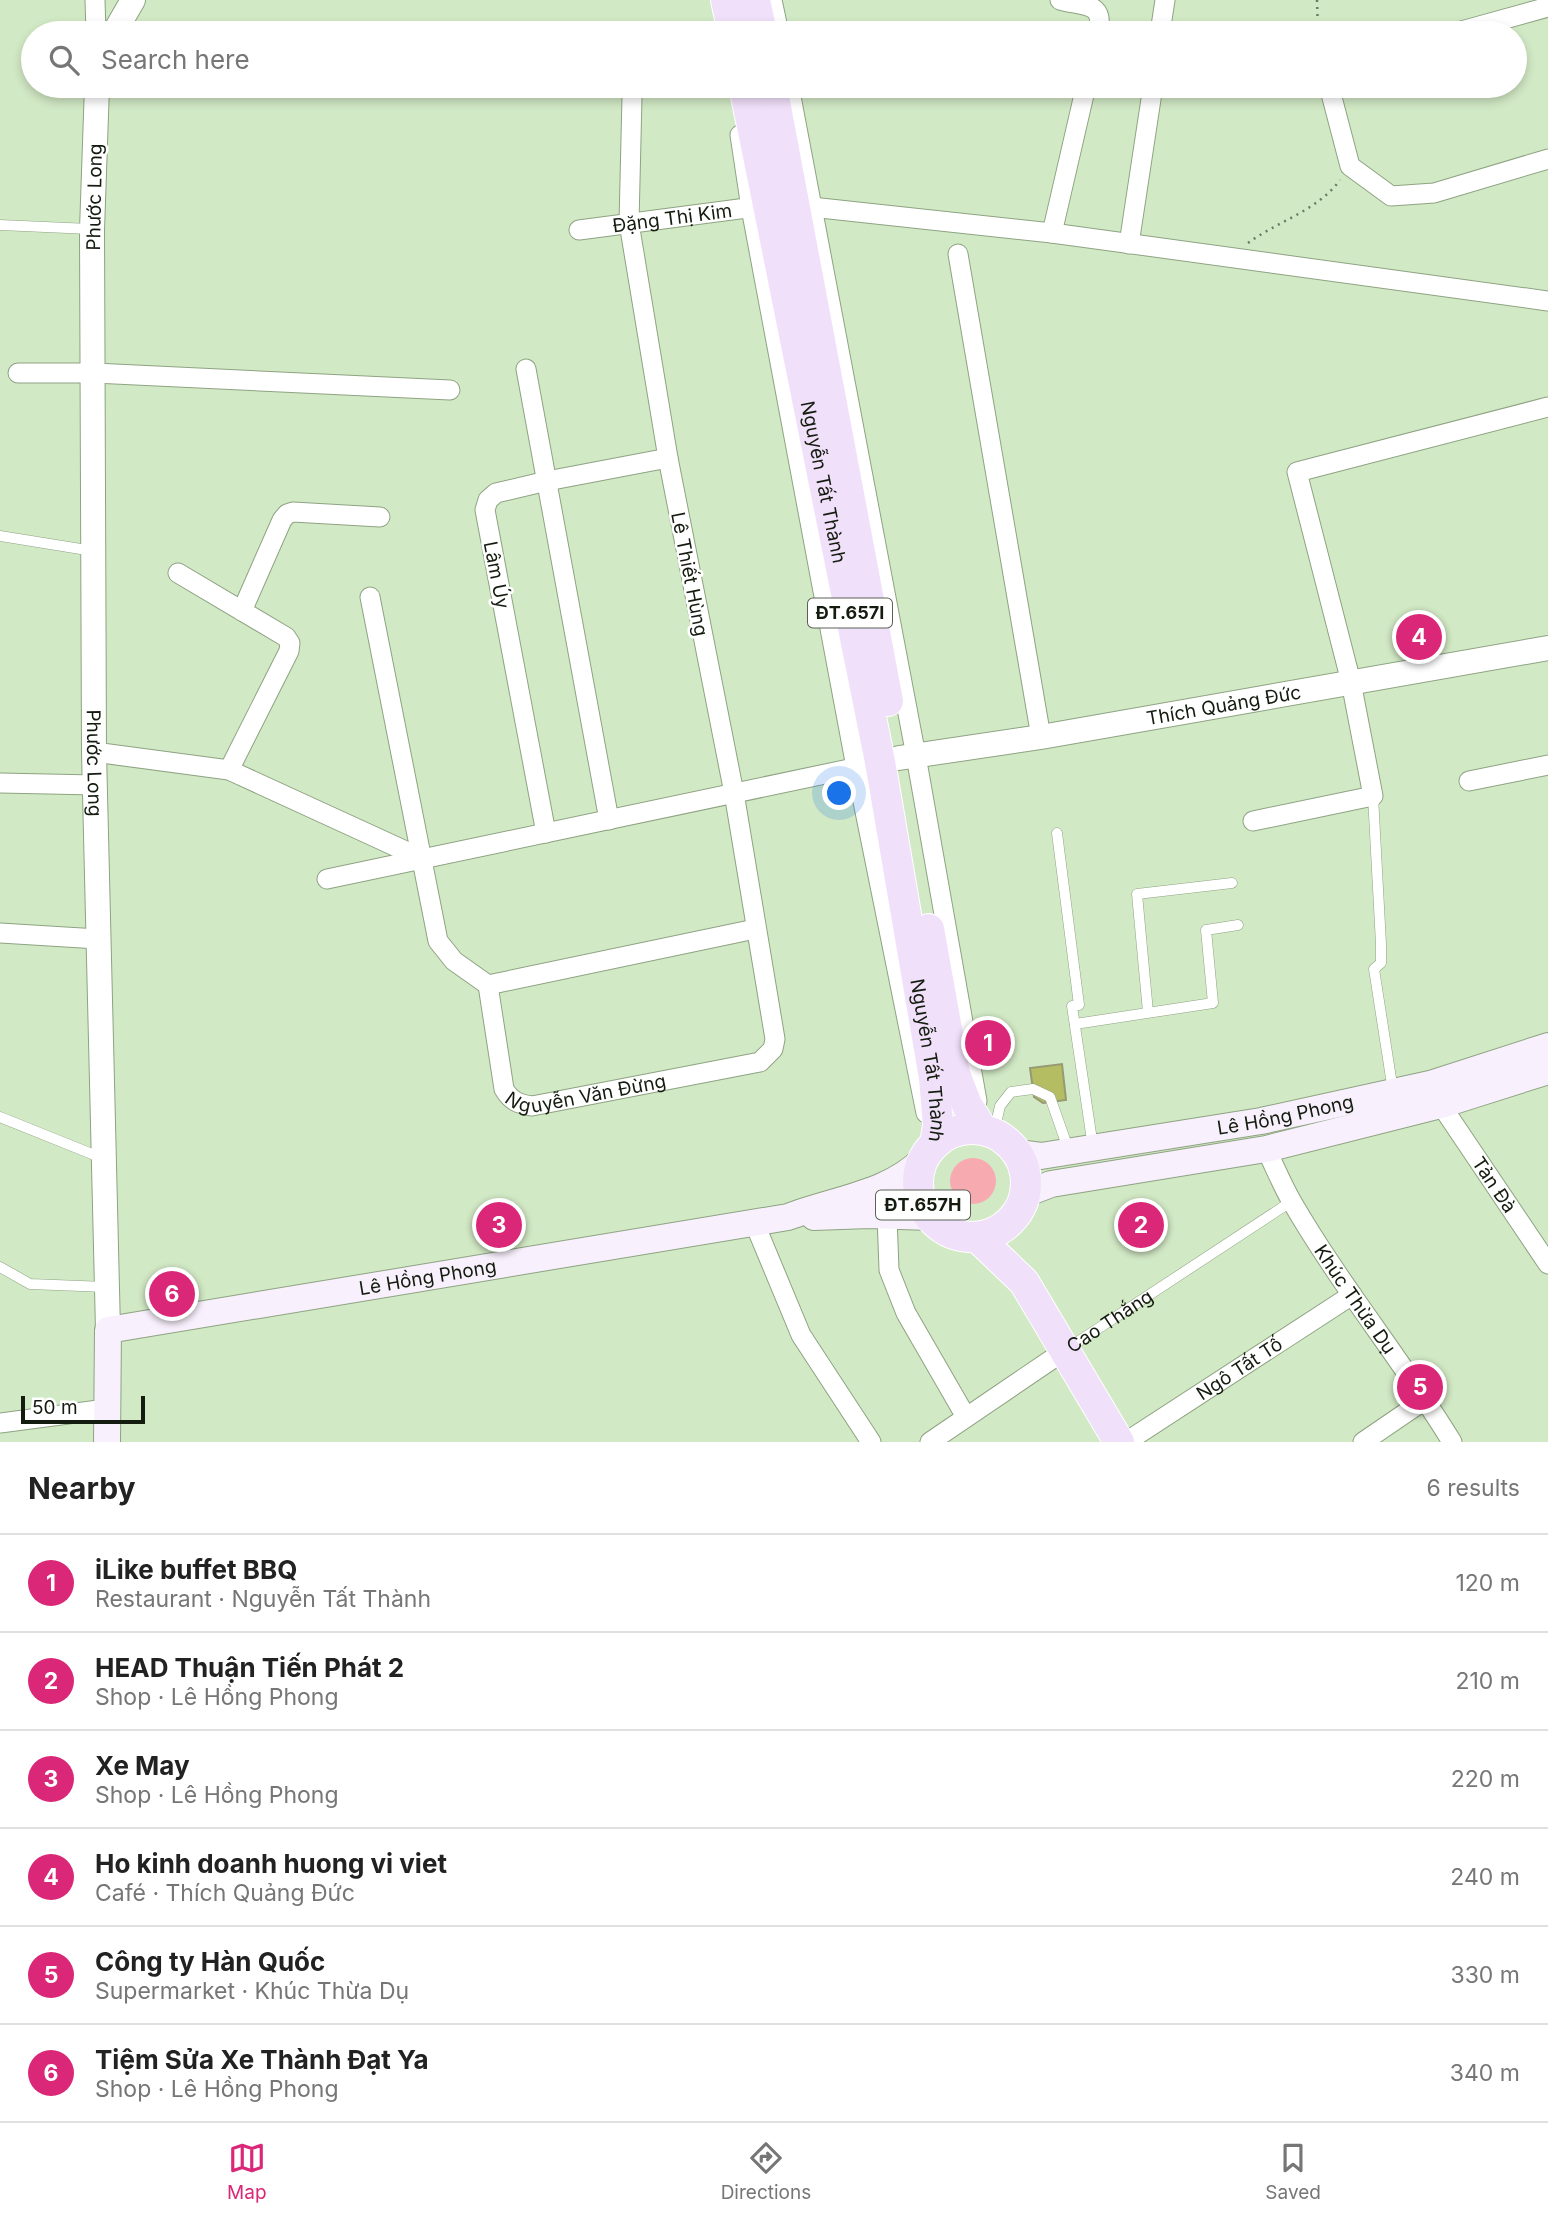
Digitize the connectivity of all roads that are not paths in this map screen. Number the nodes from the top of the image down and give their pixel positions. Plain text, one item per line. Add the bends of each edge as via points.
1 (95, 0) edge
2 (133, 0) edge
3 (714, 0) edge
4 (726, 0) edge
5 (755, 0) edge
6 (772, 0) edge
7 (1060, 0) edge
8 (1165, 0) edge
9 (1548, 7) edge
10 (96, 21) edge
11 (121, 21) edge
12 (718, 21) edge
13 (730, 21) edge
14 (759, 21) edge
15 (776, 21) edge
16 (1101, 21) edge
17 (1162, 21) edge
18 (1497, 21) edge
19 (97, 98) edge
20 (632, 98) edge
21 (735, 98) edge
22 (748, 98) edge
23 (773, 98) edge
24 (788, 98) edge
25 (1083, 98) edge
26 (1151, 98) edge
27 (1332, 98) edge
28 (1548, 159) edge
29 (782, 206) junction
30 (629, 223) junction
31 (0, 225) edge
32 (92, 230) junction
33 (579, 230) dead end
34 (1052, 233) junction
35 (1129, 244) junction
36 (958, 254) dead end
37 (1548, 301) edge
38 (526, 369) dead end
39 (18, 373) dead end
40 (94, 373) junction
41 (450, 390) dead end
42 (1548, 407) edge
43 (667, 458) junction
44 (547, 481) junction
45 (380, 517) dead end
46 (0, 536) edge
47 (93, 552) junction
48 (178, 573) dead end
49 (370, 597) dead end
50 (242, 611) junction
51 (1548, 648) edge
52 (1351, 682) junction
53 (1041, 737) junction
54 (94, 752) junction
55 (888, 761) junction
56 (1548, 765) edge
57 (229, 770) junction
58 (1469, 781) dead end
59 (0, 783) edge
60 (95, 785) junction
61 (734, 793) junction
62 (1373, 796) junction
63 (609, 820) junction
64 (1253, 821) dead end
65 (546, 833) junction
66 (1057, 833) dead end
67 (423, 859) junction
68 (327, 879) dead end
69 (1232, 883) dead end
70 (1238, 925) dead end
71 (755, 929) junction
72 (0, 933) edge
73 (98, 939) junction
74 (488, 985) junction
75 (1148, 1012) junction
76 (1074, 1024) junction
77 (1548, 1046) edge
78 (773, 1049) joint
79 (1548, 1071) edge
80 (1393, 1092) junction
81 (1441, 1105) junction
82 (0, 1117) edge
83 (1261, 1121) junction
84 (988, 1131) junction
85 (1081, 1149) junction
86 (1266, 1149) junction
87 (929, 1151) junction
88 (1018, 1153) junction
89 (102, 1158) junction
90 (1025, 1194) junction
91 (1292, 1201) junction
92 (887, 1215) junction
93 (788, 1216) junction
94 (930, 1217) junction
95 (1011, 1221) junction
96 (754, 1222) junction
97 (976, 1237) junction
98 (1548, 1264) edge
99 (0, 1268) edge
100 (1024, 1282) junction
101 (106, 1287) junction
102 (1352, 1295) junction
103 (108, 1331) junction
104 (1064, 1351) junction
105 (1426, 1399) junction
106 (106, 1409) junction
107 (966, 1417) junction
108 (0, 1423) edge
109 (107, 1442) edge
110 (871, 1442) edge
111 (930, 1442) edge
112 (1119, 1442) edge
113 (1126, 1442) edge
114 (1363, 1442) edge
115 (1452, 1442) edge

1 - 10 street
2 - 11 street
3 - 12 street
4 - 13 main road
5 - 14 main road
6 - 15 street
7 - 16 street via 1095,9
8 - 17 street
9 - 18 street
19 - 32 street, Phước Long
20 - 30 street, Lê Thiết Hùng
21 - 29 street, Nguyễn Tất Thành
22 - 29 main road, Nguyễn Tất Thành / ĐT.657I
23 - 29 main road, Nguyễn Tất Thành / ĐT.657I
24 - 29 street, Nguyễn Tất Thành
25 - 34 street
26 - 35 street
27 - 28 street via 1350,166 1391,196 1434,193
29 - 30 street, Đặng Thị Kim
29 - 34 street, Đặng Thị Kim
29 - 55 main road, Nguyễn Tất Thành / ĐT.657I
29 - 55 street, Nguyễn Tất Thành
30 - 33 street, Đặng Thị Kim
30 - 43 street, Lê Thiết Hùng
31 - 32 lane
32 - 40 street, Phước Long
34 - 35 street, Đặng Thị Kim
35 - 37 street, Đặng Thị Kim
36 - 53 street
38 - 44 street
39 - 40 street
40 - 41 street
40 - 47 street, Phước Long
42 - 52 street via 1297,472
43 - 44 street, Lâm Úy
43 - 61 street, Lê Thiết Hùng
44 - 63 street
44 - 65 street, Lâm Úy via 496,493 485,510
45 - 50 street via 287,514
46 - 47 lane
47 - 54 street, Phước Long
48 - 50 street
49 - 67 street
50 - 57 street via 290,643
51 - 52 street, Thích Quảng Đức
52 - 53 street, Thích Quảng Đức
52 - 62 street
53 - 55 street, Thích Quảng Đức
54 - 57 street
54 - 60 street, Phước Long
55 - 61 street
55 - 84 main road, Nguyễn Tất Thành / ĐT.657I via 955,1074 967,1105
55 - 87 main road, Nguyễn Tất Thành / ĐT.657I via 938,1125
56 - 58 street
57 - 67 street
59 - 60 street
60 - 73 street, Phước Long
61 - 63 street
61 - 71 street, Lê Thiết Hùng
62 - 64 street
62 - 80 lane via 1381,944 1381,963 1374,970
63 - 65 street
65 - 67 street
66 - 76 lane via 1079,1005 1072,1006
67 - 68 street
67 - 74 street via 438,941 454,961
69 - 75 lane via 1137,894
70 - 75 lane via 1206,930 1213,1003
71 - 74 street
71 - 78 street, Lê Thiết Hùng
72 - 73 street
73 - 89 street, Phước Long
74 - 78 street, Nguyễn Văn Đừng via 504,1089 520,1104 532,1106 760,1062
75 - 76 lane
76 - 85 lane
77 - 80 main road, Lê Hồng Phong
79 - 81 main road, Lê Hồng Phong
80 - 83 main road, Lê Hồng Phong
81 - 86 main road, Lê Hồng Phong
81 - 98 street, Tản Đà
82 - 89 lane
83 - 85 main road, Lê Hồng Phong
83 - 86 main road
84 - 85 lane via 1011,1092 1033,1089 1049,1097
84 - 87 main road, ĐT.657H via 965,1129 949,1134
84 - 88 main road
85 - 88 main road, Lê Hồng Phong via 1041,1156
86 - 90 main road, Lê Hồng Phong via 1051,1184
86 - 91 street, Khúc Thừa Dụ
87 - 93 main road, Lê Hồng Phong / ĐT.657H via 901,1178
87 - 94 main road, ĐT.657H via 918,1188
88 - 90 main road via 1027,1180
89 - 101 street, Phước Long
90 - 95 main road
91 - 102 street, Khúc Thừa Dụ
91 - 104 lane, Cao Thắng
92 - 93 main road, Lê Hồng Phong / ĐT.657H
92 - 94 main road, Lê Hồng Phong / ĐT.657H
92 - 107 street via 889,1270 906,1313
93 - 96 main road, Lê Hồng Phong / ĐT.657H
94 - 97 main road, ĐT.657H via 951,1233
95 - 97 main road, ĐT.657H
95 - 100 main road
96 - 103 main road, Lê Hồng Phong / ĐT.657H
96 - 110 street via 802,1335
97 - 100 main road
99 - 101 lane via 30,1284
100 - 104 main road
101 - 103 street, Phước Long
102 - 105 street, Khúc Thừa Dụ
102 - 113 street, Ngô Tất Tố
103 - 106 main road, Phước Long
104 - 107 street, Cao Thắng
104 - 112 main road
105 - 114 street
105 - 115 street, Khúc Thừa Dụ
106 - 108 street
106 - 109 main road, Phước Long
107 - 111 street, Cao Thắng

